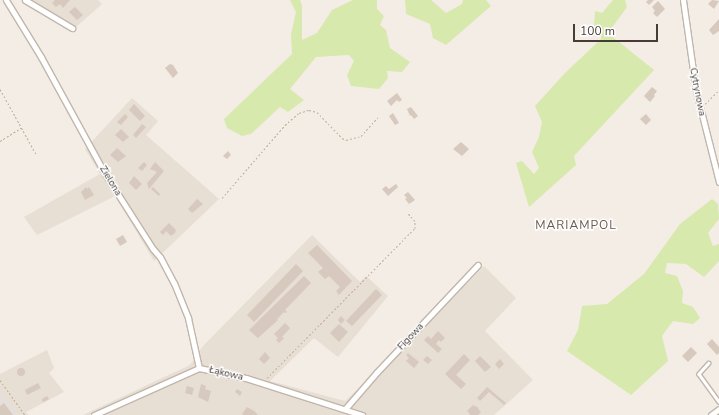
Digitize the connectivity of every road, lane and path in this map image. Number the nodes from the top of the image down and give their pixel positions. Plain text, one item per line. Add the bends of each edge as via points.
1 (6, 0) edge
2 (25, 0) edge
3 (683, 0) edge
4 (72, 28) dead end
5 (0, 89) edge
6 (719, 90) edge
7 (700, 109) junction
8 (378, 117) dead end
9 (21, 128) junction
10 (0, 141) edge
11 (36, 154) dead end
12 (719, 182) edge
13 (222, 198) dead end
14 (408, 212) dead end
15 (478, 265) dead end
16 (709, 363) dead end
17 (199, 368) junction
18 (0, 380) edge
19 (262, 383) junction
20 (719, 402) edge
21 (345, 409) junction
22 (719, 409) edge
23 (25, 415) edge
24 (94, 415) edge
25 (362, 415) edge
26 (711, 415) edge

1 - 17 street, Zielona via 105,174 152,249 160,257 174,283 188,318
2 - 4 street
3 - 7 street, Cytrynowa
5 - 9 path
6 - 7 path
7 - 12 street, Cytrynowa
8 - 13 path via 361,136 346,140 317,112 309,110 299,113 285,125
9 - 10 path
9 - 11 path
14 - 19 path via 415,221 415,228
15 - 21 street, Figowa
16 - 20 lane via 699,374
17 - 19 street, Łąkowa
17 - 24 street, Łąkowa
18 - 23 path
19 - 21 street, Łąkowa
21 - 25 street, Łąkowa
22 - 26 street

